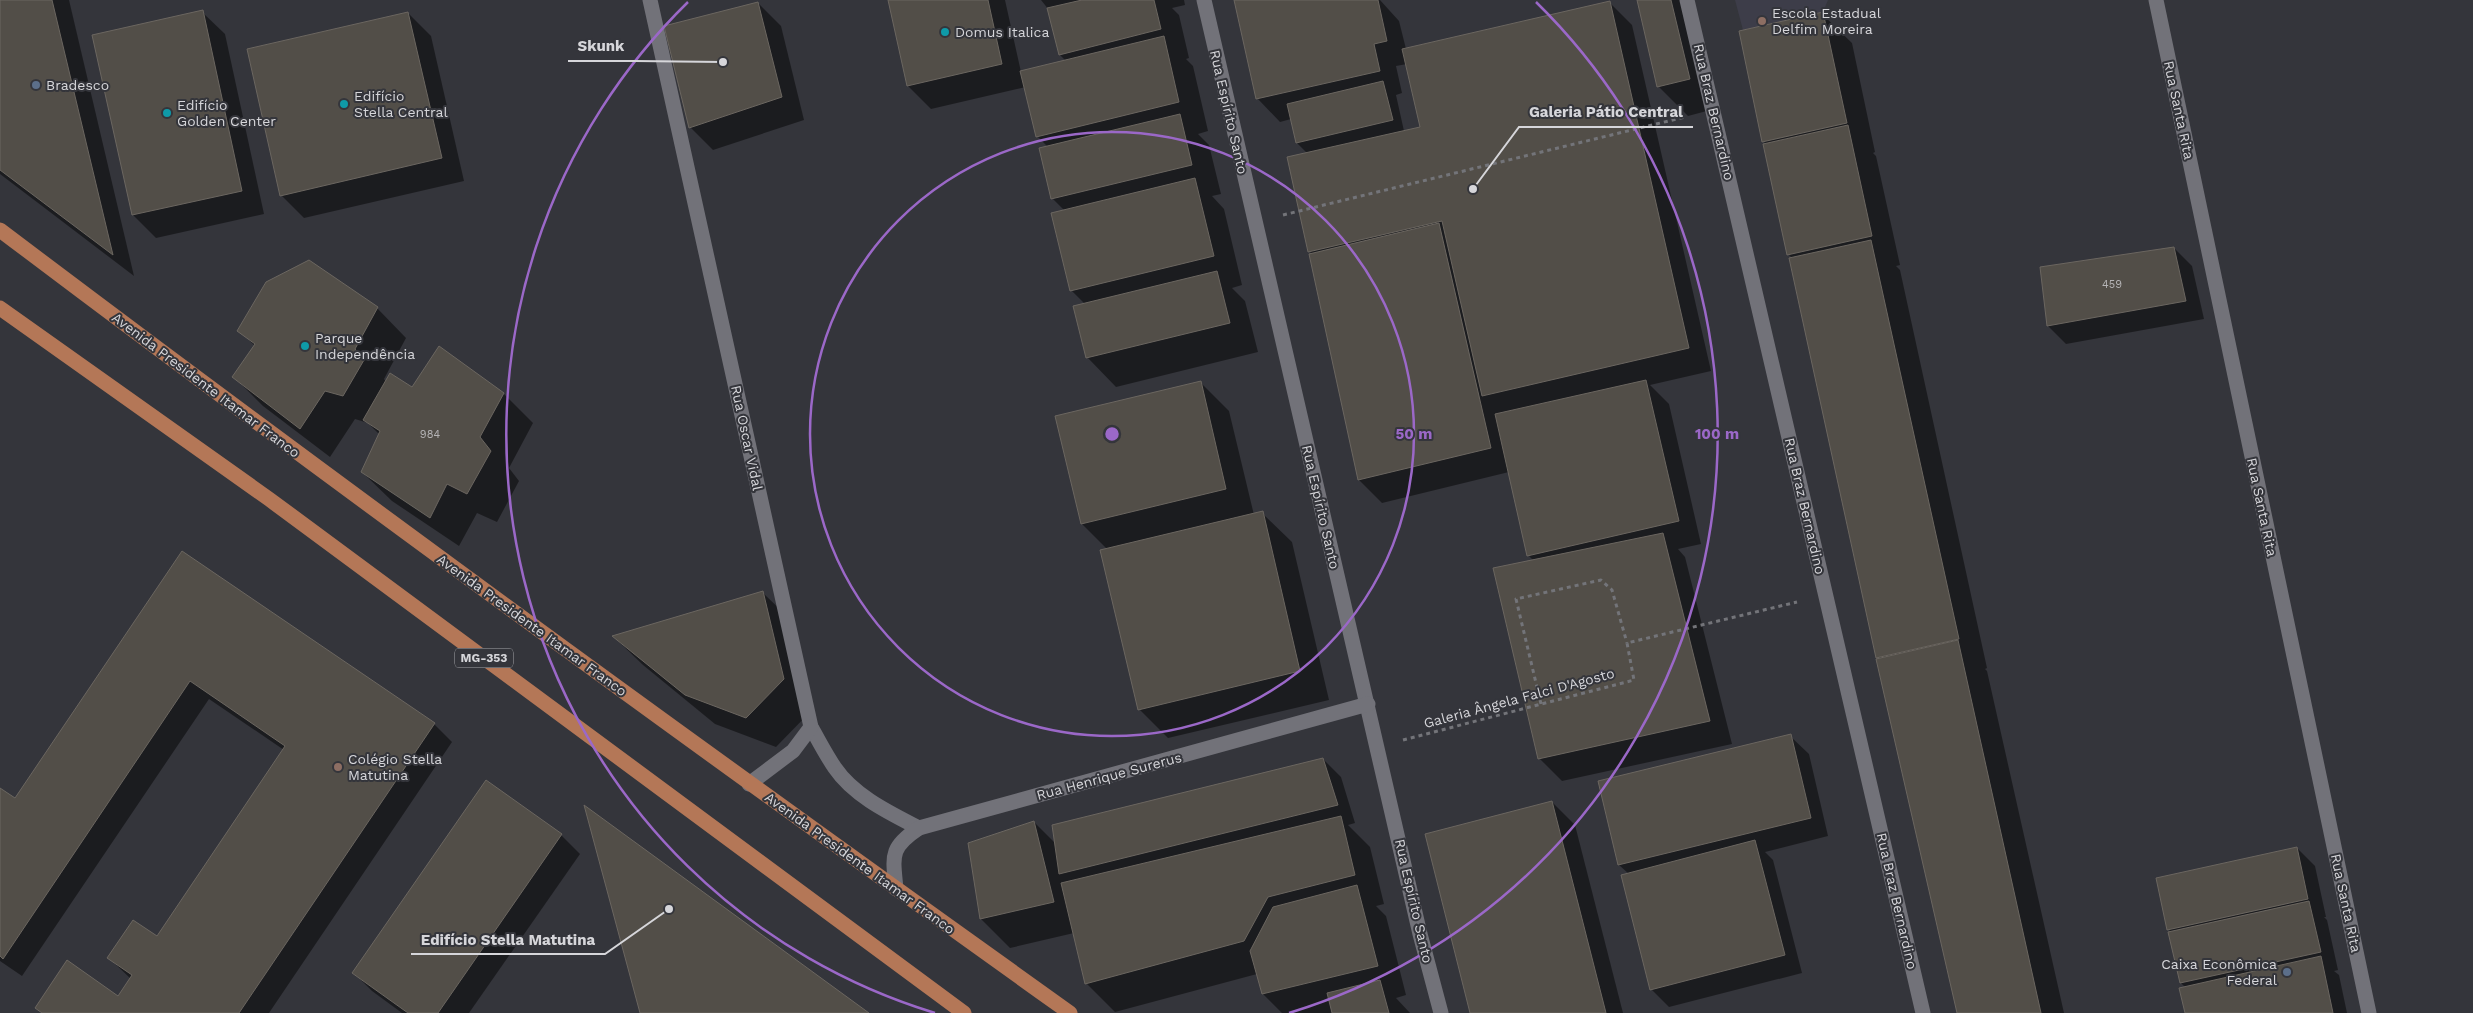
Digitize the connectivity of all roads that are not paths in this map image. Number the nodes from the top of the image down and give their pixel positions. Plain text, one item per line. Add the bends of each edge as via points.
1 (650, 0) edge
2 (1204, 0) edge
3 (1687, 0) edge
4 (2156, 0) edge
5 (0, 230) edge
6 (0, 308) edge
7 (1368, 704) junction
8 (811, 727) junction
9 (749, 784) junction
10 (920, 828) junction
11 (896, 889) junction
12 (964, 1013) edge
13 (1070, 1013) edge
14 (1441, 1013) edge
15 (1923, 1013) edge
16 (2369, 1013) edge

1 - 8 street, Rua Oscar Vidal
2 - 7 street, Rua Espírito Santo
3 - 15 street, Rua Braz Bernardino
4 - 16 street, Rua Santa Rita
5 - 9 main road, Avenida Presidente Itamar Franco
6 - 12 main road, MG-353 via 269,499
7 - 10 street, Rua Henrique Surerus
7 - 14 street, Rua Espírito Santo
8 - 9 street via 793,751
8 - 10 street, Rua Oscar Vidal via 835,769 854,789 886,811
9 - 11 main road, Avenida Presidente Itamar Franco
10 - 11 street, Rua Henrique Surerus via 905,838 893,856
11 - 13 main road, Avenida Presidente Itamar Franco

